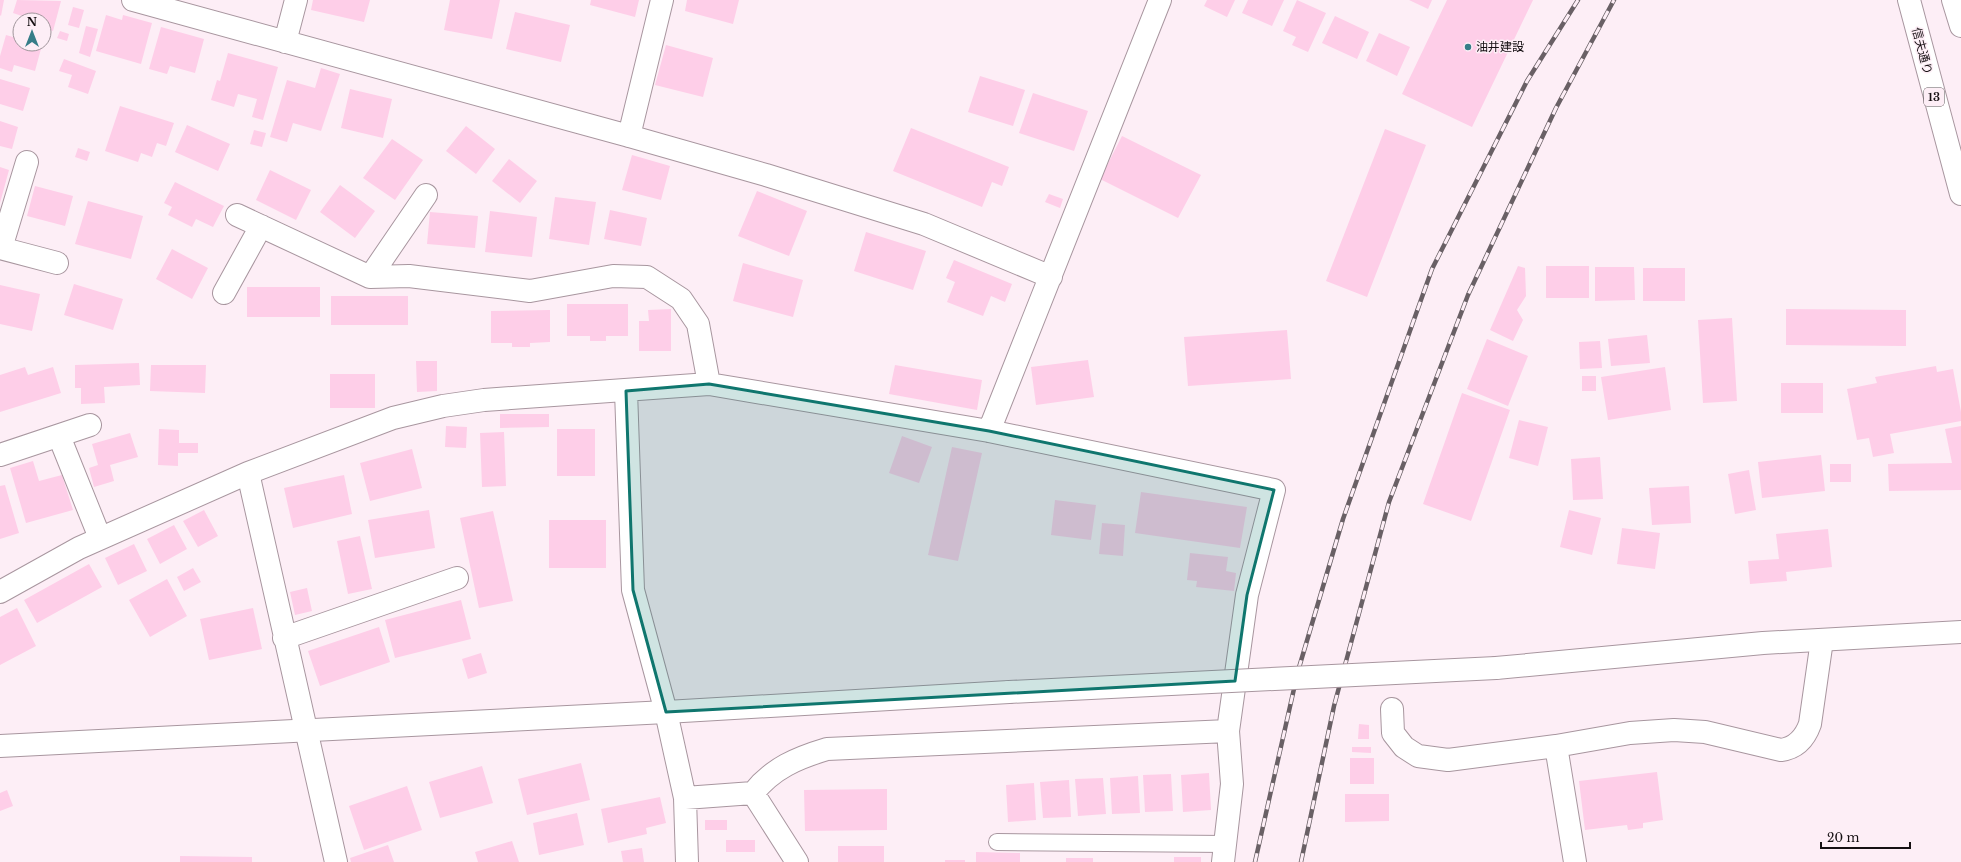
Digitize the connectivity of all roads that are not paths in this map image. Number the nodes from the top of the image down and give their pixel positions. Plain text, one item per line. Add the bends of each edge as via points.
1 (133, 0) edge
2 (296, 0) edge
3 (662, 0) edge
4 (1160, 0) edge
5 (1908, 0) edge
6 (1953, 0) edge
7 (1961, 26) edge
8 (285, 42) junction
9 (629, 136) junction
10 (27, 162) dead end
11 (426, 194) dead end
12 (1961, 194) edge
13 (237, 215) dead end
14 (261, 226) junction
15 (1, 248) edge
16 (57, 263) dead end
17 (370, 277) junction
18 (1052, 277) junction
19 (224, 293) dead end
20 (709, 384) junction
21 (626, 391) junction
22 (90, 425) dead end
23 (989, 431) junction
24 (59, 436) junction
25 (0, 455) edge
26 (248, 473) junction
27 (100, 538) junction
28 (457, 578) dead end
29 (0, 592) edge
30 (1961, 632) edge
31 (284, 638) junction
32 (1822, 640) junction
33 (1392, 709) dead end
34 (666, 712) junction
35 (1228, 731) junction
36 (306, 732) junction
37 (0, 746) edge
38 (1556, 746) junction
39 (753, 793) junction
40 (685, 798) junction
41 (997, 842) dead end
42 (1225, 853) edge
43 (336, 862) edge
44 (687, 862) edge
45 (797, 862) edge
46 (1575, 862) edge

1 - 8 main road
2 - 8 main road
3 - 9 main road
4 - 18 main road
5 - 12 main road, 信夫通り / 13
6 - 7 main road
8 - 9 main road
9 - 18 main road via 924,224
10 - 15 main road
11 - 17 main road
13 - 14 main road
14 - 17 main road
14 - 19 main road
15 - 16 main road
17 - 20 main road via 408,276 530,291 613,276 647,277 681,299 698,324
18 - 23 main road
20 - 21 main road
20 - 23 main road
21 - 26 main road via 484,400 443,406 393,418
21 - 34 main road via 633,590
22 - 24 main road
23 - 35 main road via 1274,490 1247,595
24 - 25 main road
24 - 27 main road
26 - 27 main road
26 - 31 main road
27 - 29 main road
28 - 31 main road
30 - 32 main road
31 - 36 main road
32 - 34 main road, bridge via 1496,668
32 - 38 main road via 1810,724 1807,733 1792,748 1781,750 1705,732 1674,730 1630,733
33 - 38 main road via 1393,733 1404,746 1418,756 1448,760
34 - 36 main road
34 - 40 main road
35 - 39 main road via 826,748 799,757 765,779
35 - 42 main road via 1232,784
36 - 37 main road
36 - 43 main road
38 - 46 main road
39 - 40 main road
39 - 45 main road
40 - 44 main road
41 - 42 lane

